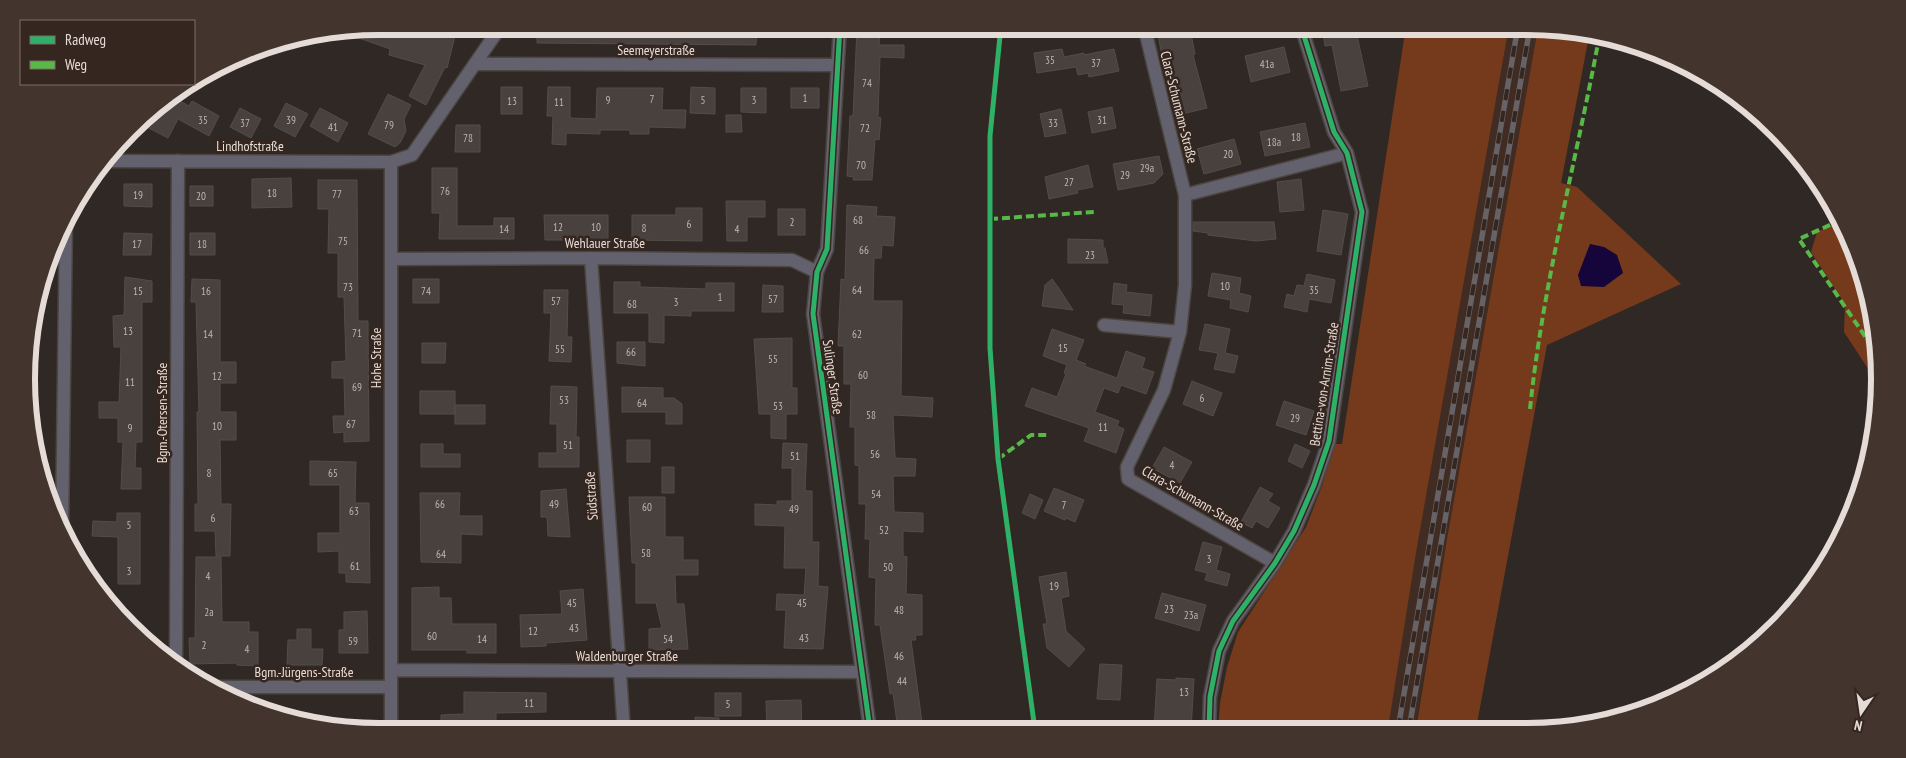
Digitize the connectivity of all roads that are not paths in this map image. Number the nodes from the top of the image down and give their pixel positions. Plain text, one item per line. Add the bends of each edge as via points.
1 (495, 35) edge
2 (839, 35) edge
3 (1146, 35) edge
4 (1304, 35) edge
5 (476, 64) junction
6 (837, 64) junction
7 (1347, 153) junction
8 (114, 160) edge
9 (178, 161) junction
10 (392, 162) junction
11 (1186, 195) junction
12 (66, 236) edge
13 (590, 258) junction
14 (391, 259) junction
15 (817, 272) junction
16 (1104, 325) dead end
17 (1180, 332) junction
18 (62, 514) edge
19 (1275, 563) junction
20 (176, 656) edge
21 (392, 670) junction
22 (620, 670) junction
23 (862, 672) junction
24 (225, 687) edge
25 (391, 687) junction
26 (391, 723) edge
27 (623, 723) edge
28 (869, 723) edge
29 (1209, 723) edge

1 - 5 street
2 - 6 street, Sulinger Straße
3 - 11 street, Clara-Schumann-Straße
4 - 7 street, Bettina-von-Arnim-Straße via 1334,132
5 - 6 street, Seemeyerstraße
5 - 10 street via 412,155
6 - 15 street, Sulinger Straße via 827,249
7 - 11 street
7 - 19 street, Bettina-von-Arnim-Straße via 1362,212 1329,441 1294,531
8 - 9 street, Lindhofstraße
9 - 10 street, Lindhofstraße
9 - 20 street, Bgm.-Otersen-Straße
10 - 14 street, Hohe Straße
11 - 17 street, Clara-Schumann-Straße via 1185,285
12 - 18 street
13 - 14 street, Wehlauer Straße
13 - 15 street, Wehlauer Straße via 792,260
13 - 22 street, Südstraße
14 - 21 street, Hohe Straße
15 - 23 street, Sulinger Straße via 813,314
16 - 17 street
17 - 19 street, Clara-Schumann-Straße via 1164,390 1127,467 1128,479
19 - 29 street, Bettina-von-Arnim-Straße via 1233,621 1220,651 1210,697
21 - 22 street, Waldenburger Straße
21 - 25 street, Hohe Straße
22 - 23 street, Waldenburger Straße
22 - 27 street, Südstraße
23 - 28 street, Sulinger Straße
24 - 25 street, Bgm.-Jürgens-Straße
25 - 26 street, Hohe Straße

